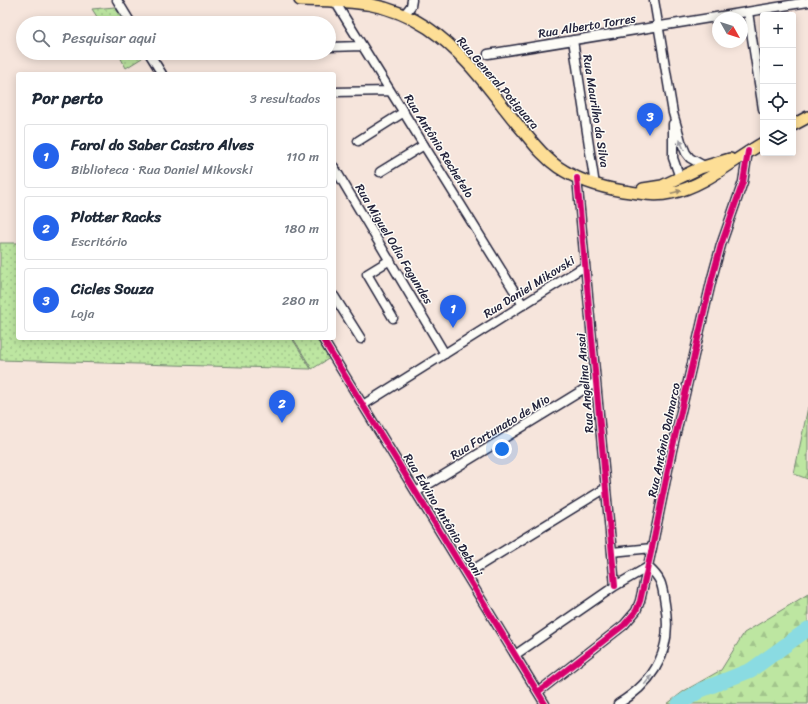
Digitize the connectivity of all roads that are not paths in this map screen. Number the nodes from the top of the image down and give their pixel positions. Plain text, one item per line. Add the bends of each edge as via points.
1 (117, 0) edge
2 (300, 0) edge
3 (334, 0) edge
4 (412, 0) edge
5 (654, 0) edge
6 (808, 2) edge
7 (386, 4) edge
8 (748, 12) joint
9 (404, 15) junction
10 (127, 16) edge
11 (712, 18) edge
12 (659, 26) junction
13 (573, 40) junction
14 (362, 46) junction
15 (336, 47) edge
16 (488, 54) dead end
17 (153, 60) edge
18 (161, 72) edge
19 (760, 90) edge
20 (390, 91) junction
21 (336, 92) edge
22 (404, 112) junction
23 (672, 113) junction
24 (808, 117) edge
25 (796, 123) edge
26 (358, 141) dead end
27 (424, 145) junction
28 (760, 145) edge
29 (746, 153) junction
30 (706, 167) junction
31 (336, 170) edge
32 (380, 172) dead end
33 (577, 178) junction
34 (680, 178) junction
35 (704, 180) junction
36 (595, 185) junction
37 (623, 191) junction
38 (390, 260) junction
39 (585, 266) junction
40 (336, 299) edge
41 (523, 305) junction
42 (393, 318) dead end
43 (361, 339) dead end
44 (323, 340) edge
45 (445, 354) junction
46 (596, 382) junction
47 (363, 405) junction
48 (606, 488) junction
49 (416, 492) junction
50 (652, 548) junction
51 (612, 552) junction
52 (648, 567) junction
53 (466, 574) junction
54 (615, 586) junction
55 (516, 655) junction
56 (538, 692) junction
57 (545, 704) edge
58 (618, 704) edge

1 - 10 street
2 - 3 main road, Rua General Potiguara
3 - 7 main road, Rua General Potiguara
3 - 14 street, Rua Antônio Rechetelo
4 - 9 street
5 - 12 street
6 - 8 street, Rua Alberto Torres
7 - 9 main road, Rua General Potiguara
8 - 19 street
9 - 33 main road, Rua General Potiguara via 428,28 456,51 540,151 558,167
11 - 12 street, Rua Alberto Torres
12 - 13 street, Rua Alberto Torres
12 - 23 street
13 - 16 street, Rua Alberto Torres
13 - 36 street, Rua Maurilho da Silva
14 - 15 street
14 - 20 street, Rua Antônio Rechetelo
17 - 18 street
20 - 21 street
20 - 22 street, Rua Antônio Rechetelo
22 - 26 street
22 - 27 street, Rua Antônio Rechetelo
30 -> 23 street via 686,153
23 - 34 street via 673,158
24 - 25 main road
27 - 32 street
27 - 41 street, Rua Antônio Rechetelo
28 - 29 main road, Rua General Potiguara
29 - 30 main road, Rua General Potiguara
29 - 35 main road, Rua General Potiguara
29 - 50 street, Rua Antônio Dalmarco via 744,182 712,278
30 - 34 main road, Rua General Potiguara
31 - 38 street, Rua Miguel Odia Fagundes
33 - 36 main road, Rua General Potiguara
33 - 39 street, Rua Angelina Ansai
34 - 35 main road
34 - 37 main road, Rua General Potiguara via 656,188
37 -> 35 main road, Rua General Potiguara via 648,195 665,194 680,191
36 - 37 main road, Rua General Potiguara
38 - 42 street via 366,274
38 - 45 street, Rua Miguel Odia Fagundes
39 - 41 street, Rua Daniel Mikovski
39 - 46 street, Rua Angelina Ansai
40 - 43 street
41 - 45 street, Rua Daniel Mikovski
44 - 47 street, Rua Edvino Antônio Deboni
45 - 47 street, Rua Daniel Mikovski
46 - 48 street, Rua Angelina Ansai
46 - 49 street, Rua Fortunato de Mio
47 - 49 street, Rua Edvino Antônio Deboni
48 - 51 street, Rua Angelina Ansai
48 - 53 street
49 - 53 street, Rua Edvino Antônio Deboni
50 - 51 street
50 - 52 street, Rua Antônio Dalmarco
51 - 54 street, Rua Angelina Ansai
52 - 54 street
52 - 56 street, Rua Antônio Dalmarco via 640,601 630,618
58 -> 52 street via 635,693 650,678 667,640 668,624 661,583
53 - 55 street, Rua Edvino Antônio Deboni
54 - 55 street
55 - 56 street, Rua Edvino Antônio Deboni
56 - 57 street, Rua Edvino Antônio Deboni

